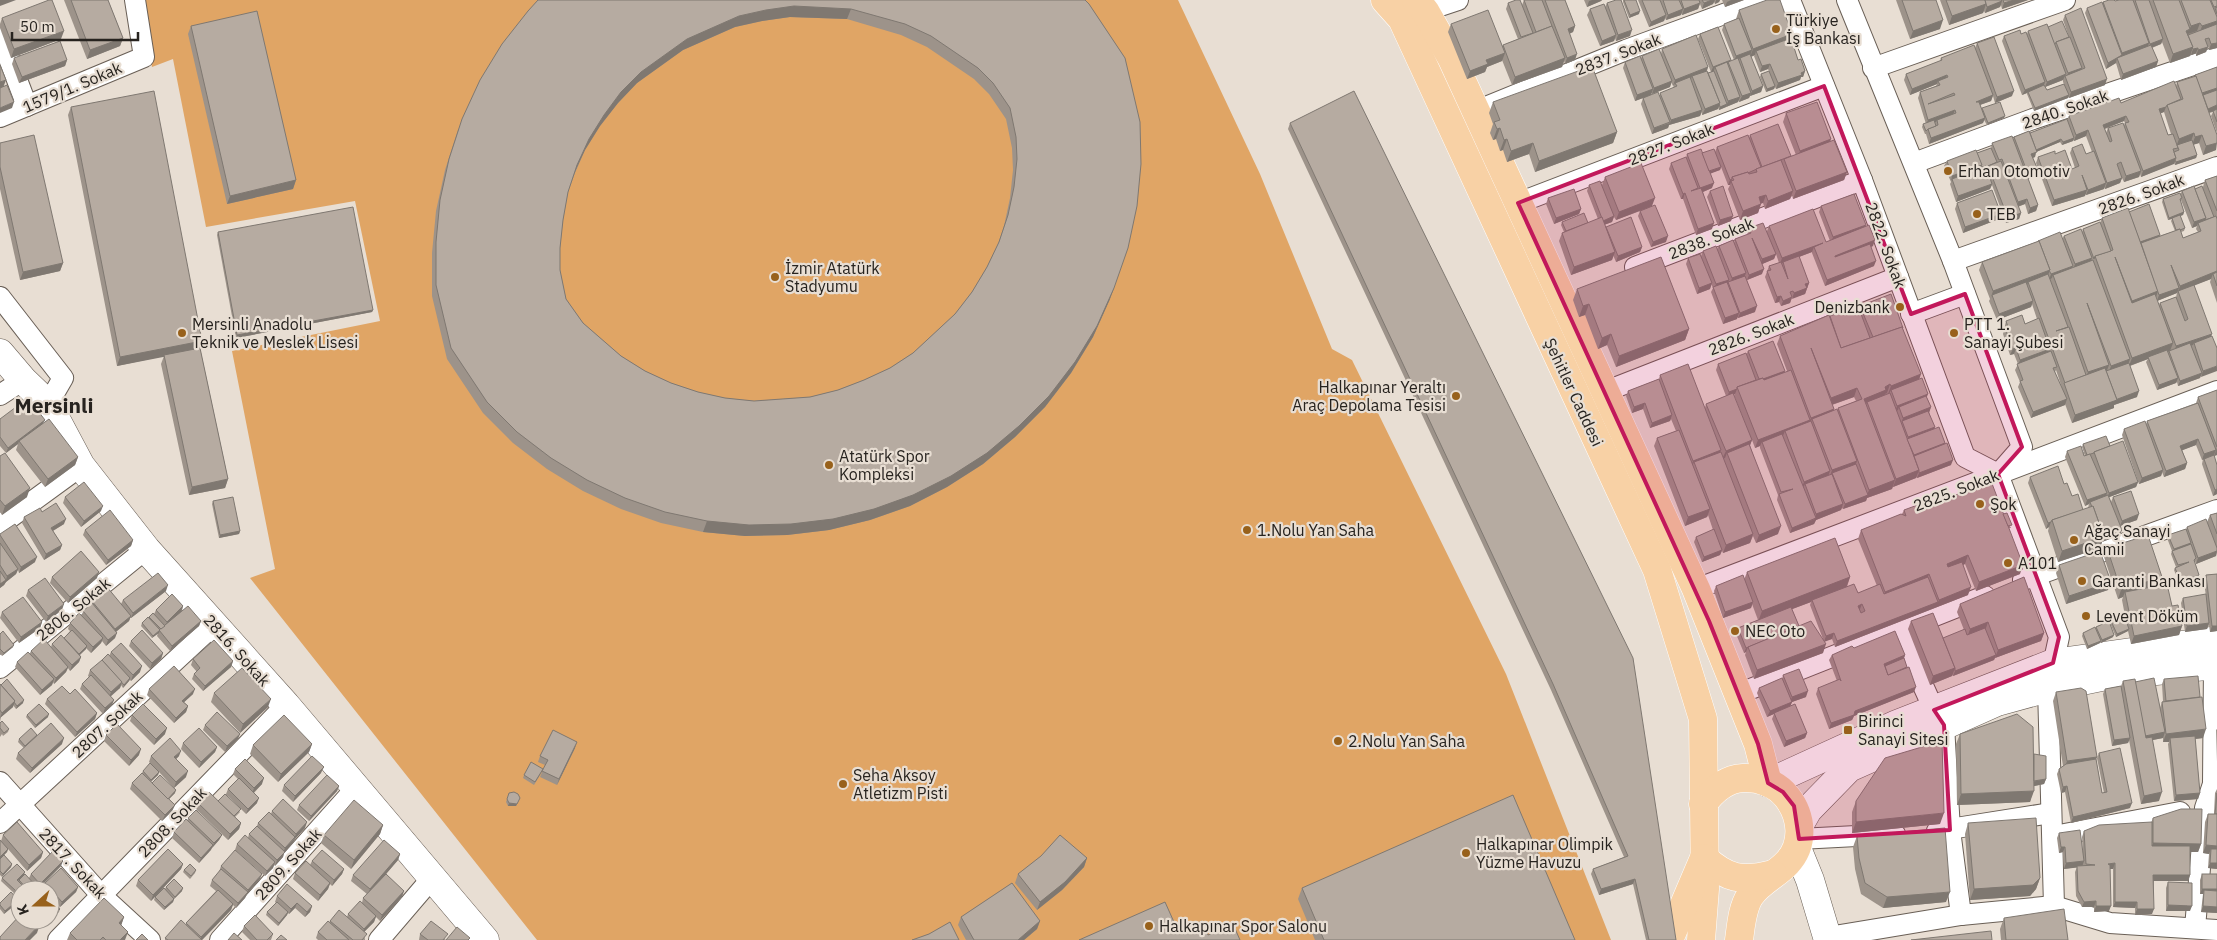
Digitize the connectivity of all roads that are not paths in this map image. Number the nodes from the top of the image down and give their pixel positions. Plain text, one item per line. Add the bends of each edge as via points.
1 (135, 0) edge
2 (1385, 0) edge
3 (1458, 0) edge
4 (1762, 0) edge
5 (1790, 0) edge
6 (1848, 0) edge
7 (2065, 0) edge
8 (1420, 4) edge
9 (0, 35) edge
10 (2217, 57) edge
11 (1874, 68) junction
12 (1824, 86) junction
13 (27, 106) junction
14 (1476, 111) junction
15 (0, 117) edge
16 (1914, 163) junction
17 (2217, 167) edge
18 (1862, 180) junction
19 (1518, 203) junction
20 (1953, 262) junction
21 (1615, 275) edge
22 (1898, 277) junction
23 (1965, 294) junction
24 (0, 297) edge
25 (1911, 314) junction
26 (0, 352) edge
27 (23, 380) junction
28 (2217, 391) edge
29 (1604, 392) junction
30 (0, 395) edge
31 (48, 404) junction
32 (81, 466) junction
33 (1998, 474) junction
34 (2217, 510) edge
35 (0, 525) edge
36 (146, 549) junction
37 (2036, 575) junction
38 (1696, 589) junction
39 (214, 624) junction
40 (1898, 630) junction
41 (2216, 657) edge
42 (0, 668) edge
43 (2051, 676) junction
44 (1738, 694) junction
45 (286, 705) junction
46 (1939, 718) junction
47 (0, 782) edge
48 (1768, 782) junction
49 (356, 788) junction
50 (1703, 804) junction
51 (19, 806) junction
52 (2205, 808) junction
53 (2051, 813) junction
54 (0, 823) edge
55 (1950, 830) junction
56 (2052, 836) junction
57 (1799, 837) junction
58 (1704, 858) junction
59 (1773, 874) junction
60 (432, 878) junction
61 (101, 895) junction
62 (2054, 906) junction
63 (1961, 916) junction
64 (2195, 928) junction
65 (2217, 930) edge
66 (2111, 932) edge
67 (1828, 938) edge
68 (58, 940) edge
69 (150, 940) edge
70 (220, 940) edge
71 (379, 940) edge
72 (485, 940) edge
73 (1669, 940) edge
74 (1701, 940) edge
75 (1738, 940) edge

1 - 13 street, 1579/1. Sokak via 144,57
2 - 50 main road, Şehitler Caddesi via 1402,19 1657,570 1702,718
3 - 8 street
4 - 14 street, 2837. Sokak via 1626,50
5 - 12 street, 2822. Sokak
6 - 11 street
7 - 11 street
8 - 14 main road, Şehitler Caddesi
9 - 13 street
10 - 16 street, 2840. Sokak
11 - 16 street
12 - 18 street, 2822. Sokak
12 - 19 street, 2827. Sokak
13 - 15 street, 1579/1. Sokak
14 - 19 main road, Şehitler Caddesi
16 - 20 street
17 - 20 street, 2826. Sokak
18 - 21 street, 2838. Sokak
18 - 22 street, 2822. Sokak
19 - 29 main road, Şehitler Caddesi via 1569,292
20 - 23 street
22 - 25 street, 2822. Sokak
22 - 29 street, 2826. Sokak
23 - 25 street
23 - 33 street via 2022,447
24 - 31 street via 63,378
25 - 33 street, 2822. Sokak via 1965,457
26 - 27 street, 2816. Sokak
27 - 30 street
27 - 31 street, 2816. Sokak
28 - 33 street, 2825. Sokak
29 - 38 main road, Şehitler Caddesi
31 - 32 street, 2816. Sokak
32 - 35 street
32 - 36 street, 2816. Sokak
33 - 37 street
33 - 38 street, 2825. Sokak
34 - 37 street
36 - 39 street, 2816. Sokak
36 - 42 street, 2806. Sokak
37 - 40 street
37 - 43 street via 2059,637
38 - 44 main road, Şehitler Caddesi
39 - 45 street, 2816. Sokak
39 - 51 street, 2807. Sokak
40 - 44 street
40 - 46 street
41 - 43 street via 2106,676
41 - 52 street via 2213,784
43 - 46 street via 1997,702
43 - 53 street
44 - 48 main road, Şehitler Caddesi via 1758,744
45 - 49 street, 2816. Sokak
45 - 61 street, 2808. Sokak
46 - 48 street via 1897,724
46 - 55 street
46 - 57 street via 1849,768 1808,810
47 - 51 street, 2817. Sokak
48 - 50 main road via 1754,777 1724,783
48 - 57 main road via 1784,792 1794,806
49 - 60 street, 2816. Sokak
49 - 70 street, 2809. Sokak
50 - 58 main road, Şehitler Caddesi
51 - 54 street, 2807. Sokak
51 - 61 street, 2817. Sokak
52 - 56 street
52 - 64 street
53 - 55 street
53 - 56 street
55 - 57 street
55 - 63 street
56 - 62 street
57 - 59 main road via 1787,863
57 - 67 street
58 - 59 main road via 1718,871 1735,878 1754,879
58 - 73 main road
58 - 74 main road, Şehitler Caddesi
59 - 75 main road via 1746,902
60 - 71 street
60 - 72 street, 2816. Sokak
61 - 68 street, 2808. Sokak
61 - 69 street, 2817. Sokak
62 - 63 street
62 - 66 street
63 - 67 street
64 - 65 street
64 - 66 street

